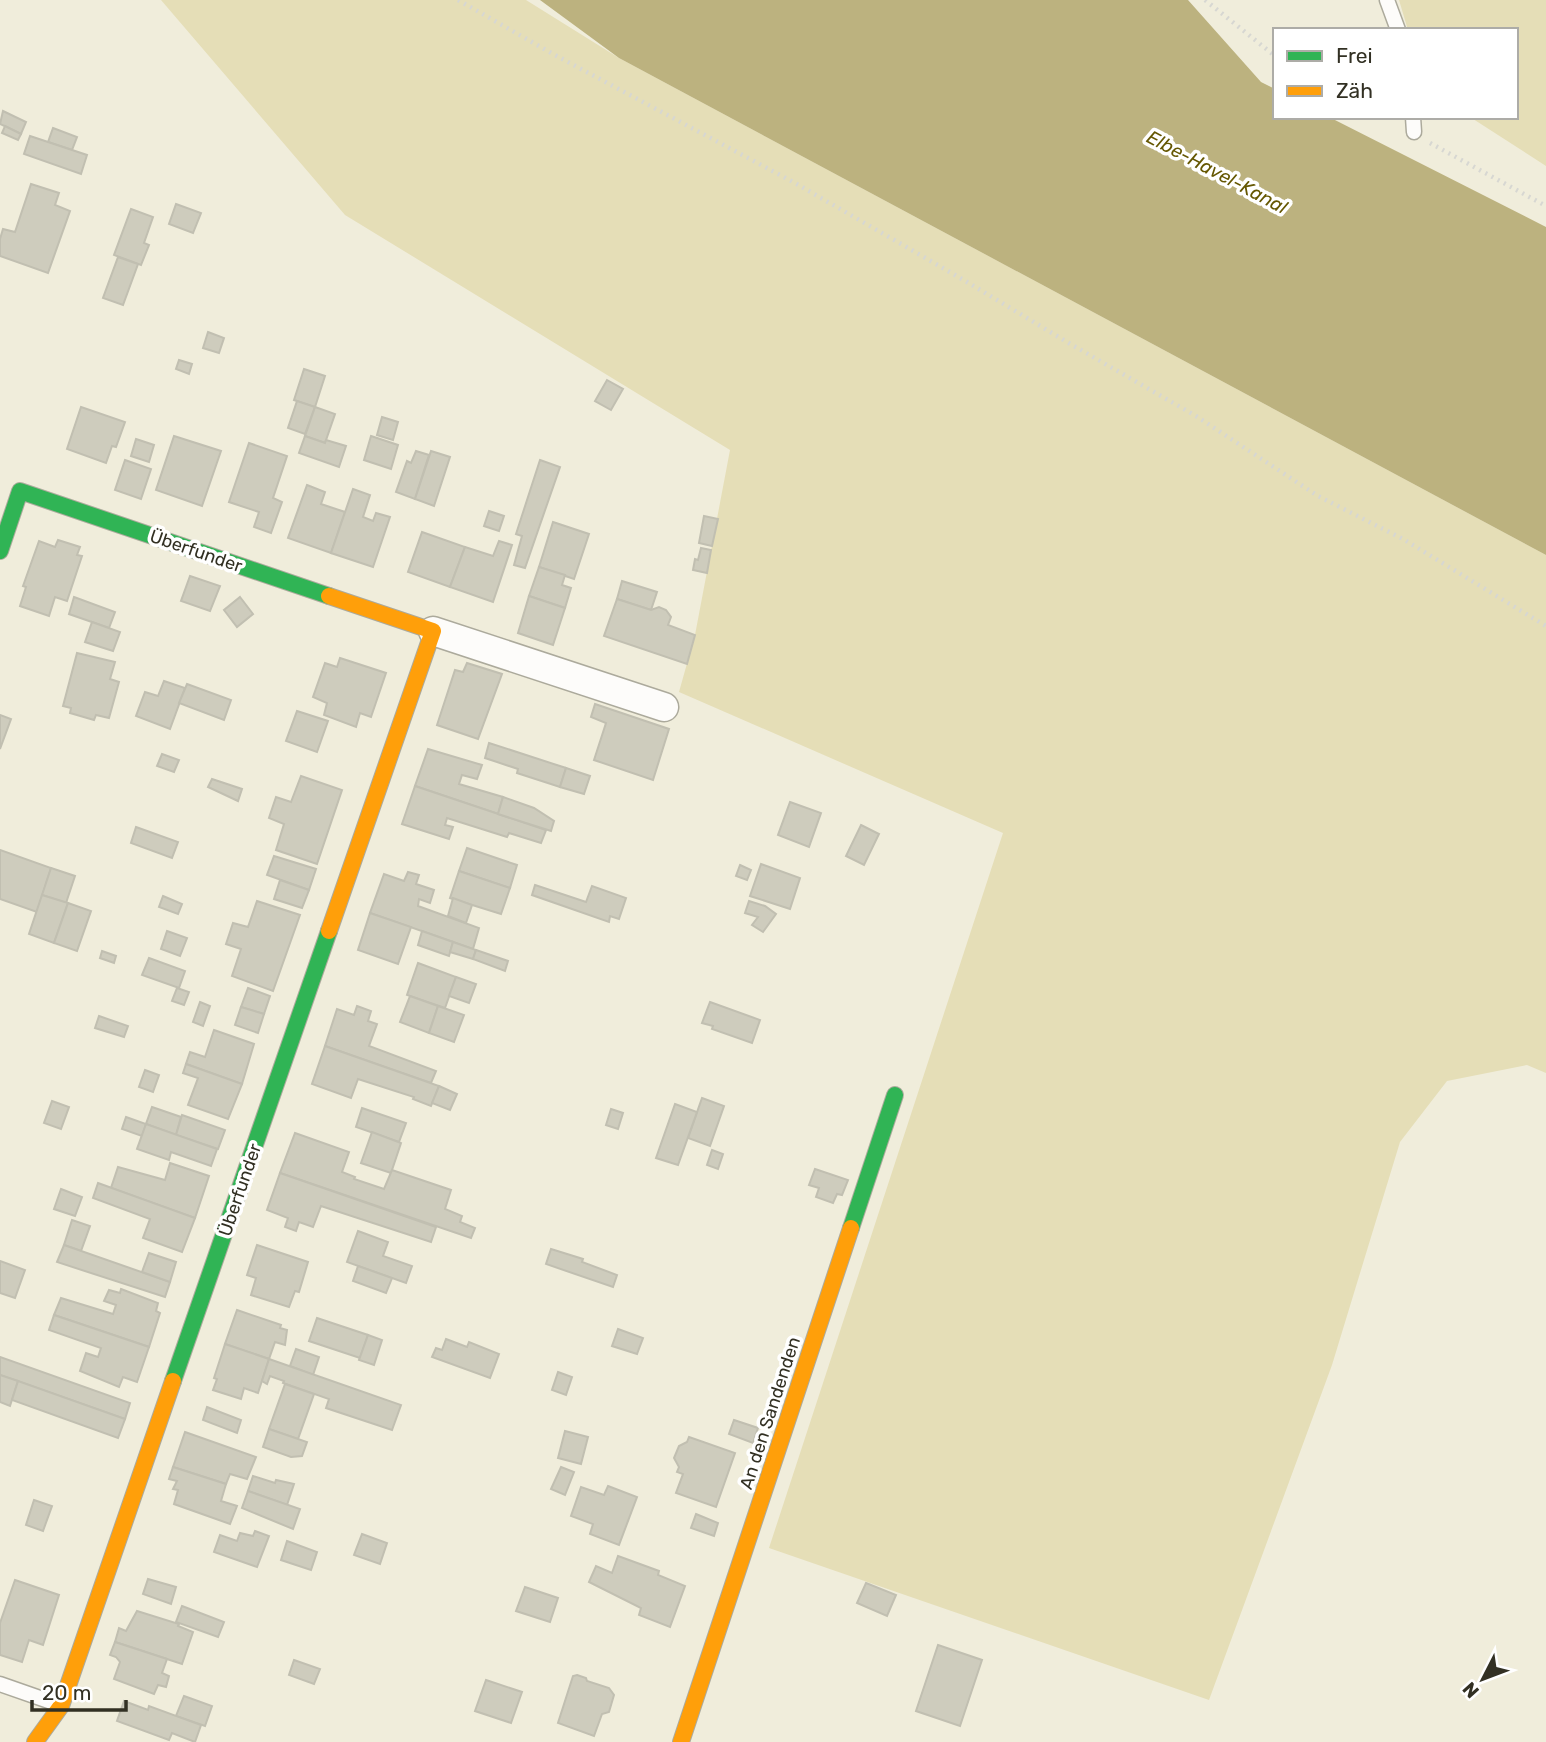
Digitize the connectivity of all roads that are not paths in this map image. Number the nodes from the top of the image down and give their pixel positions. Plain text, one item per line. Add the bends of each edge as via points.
1 (1387, 0) edge
2 (1397, 28) edge
3 (1413, 119) edge
4 (1414, 132) road end
5 (0, 551) edge
6 (433, 631) junction
7 (664, 707) dead end
8 (895, 1095) dead end
9 (0, 1684) edge
10 (61, 1706) junction
11 (35, 1742) edge
12 (681, 1742) edge

1 - 2 lane
3 - 4 lane
5 - 6 street, Überfunder via 19,491
6 - 7 street, Überfunder
6 - 10 street, Überfunder
8 - 12 street, An den Sandenden
9 - 10 lane
10 - 11 street, Überfunder

